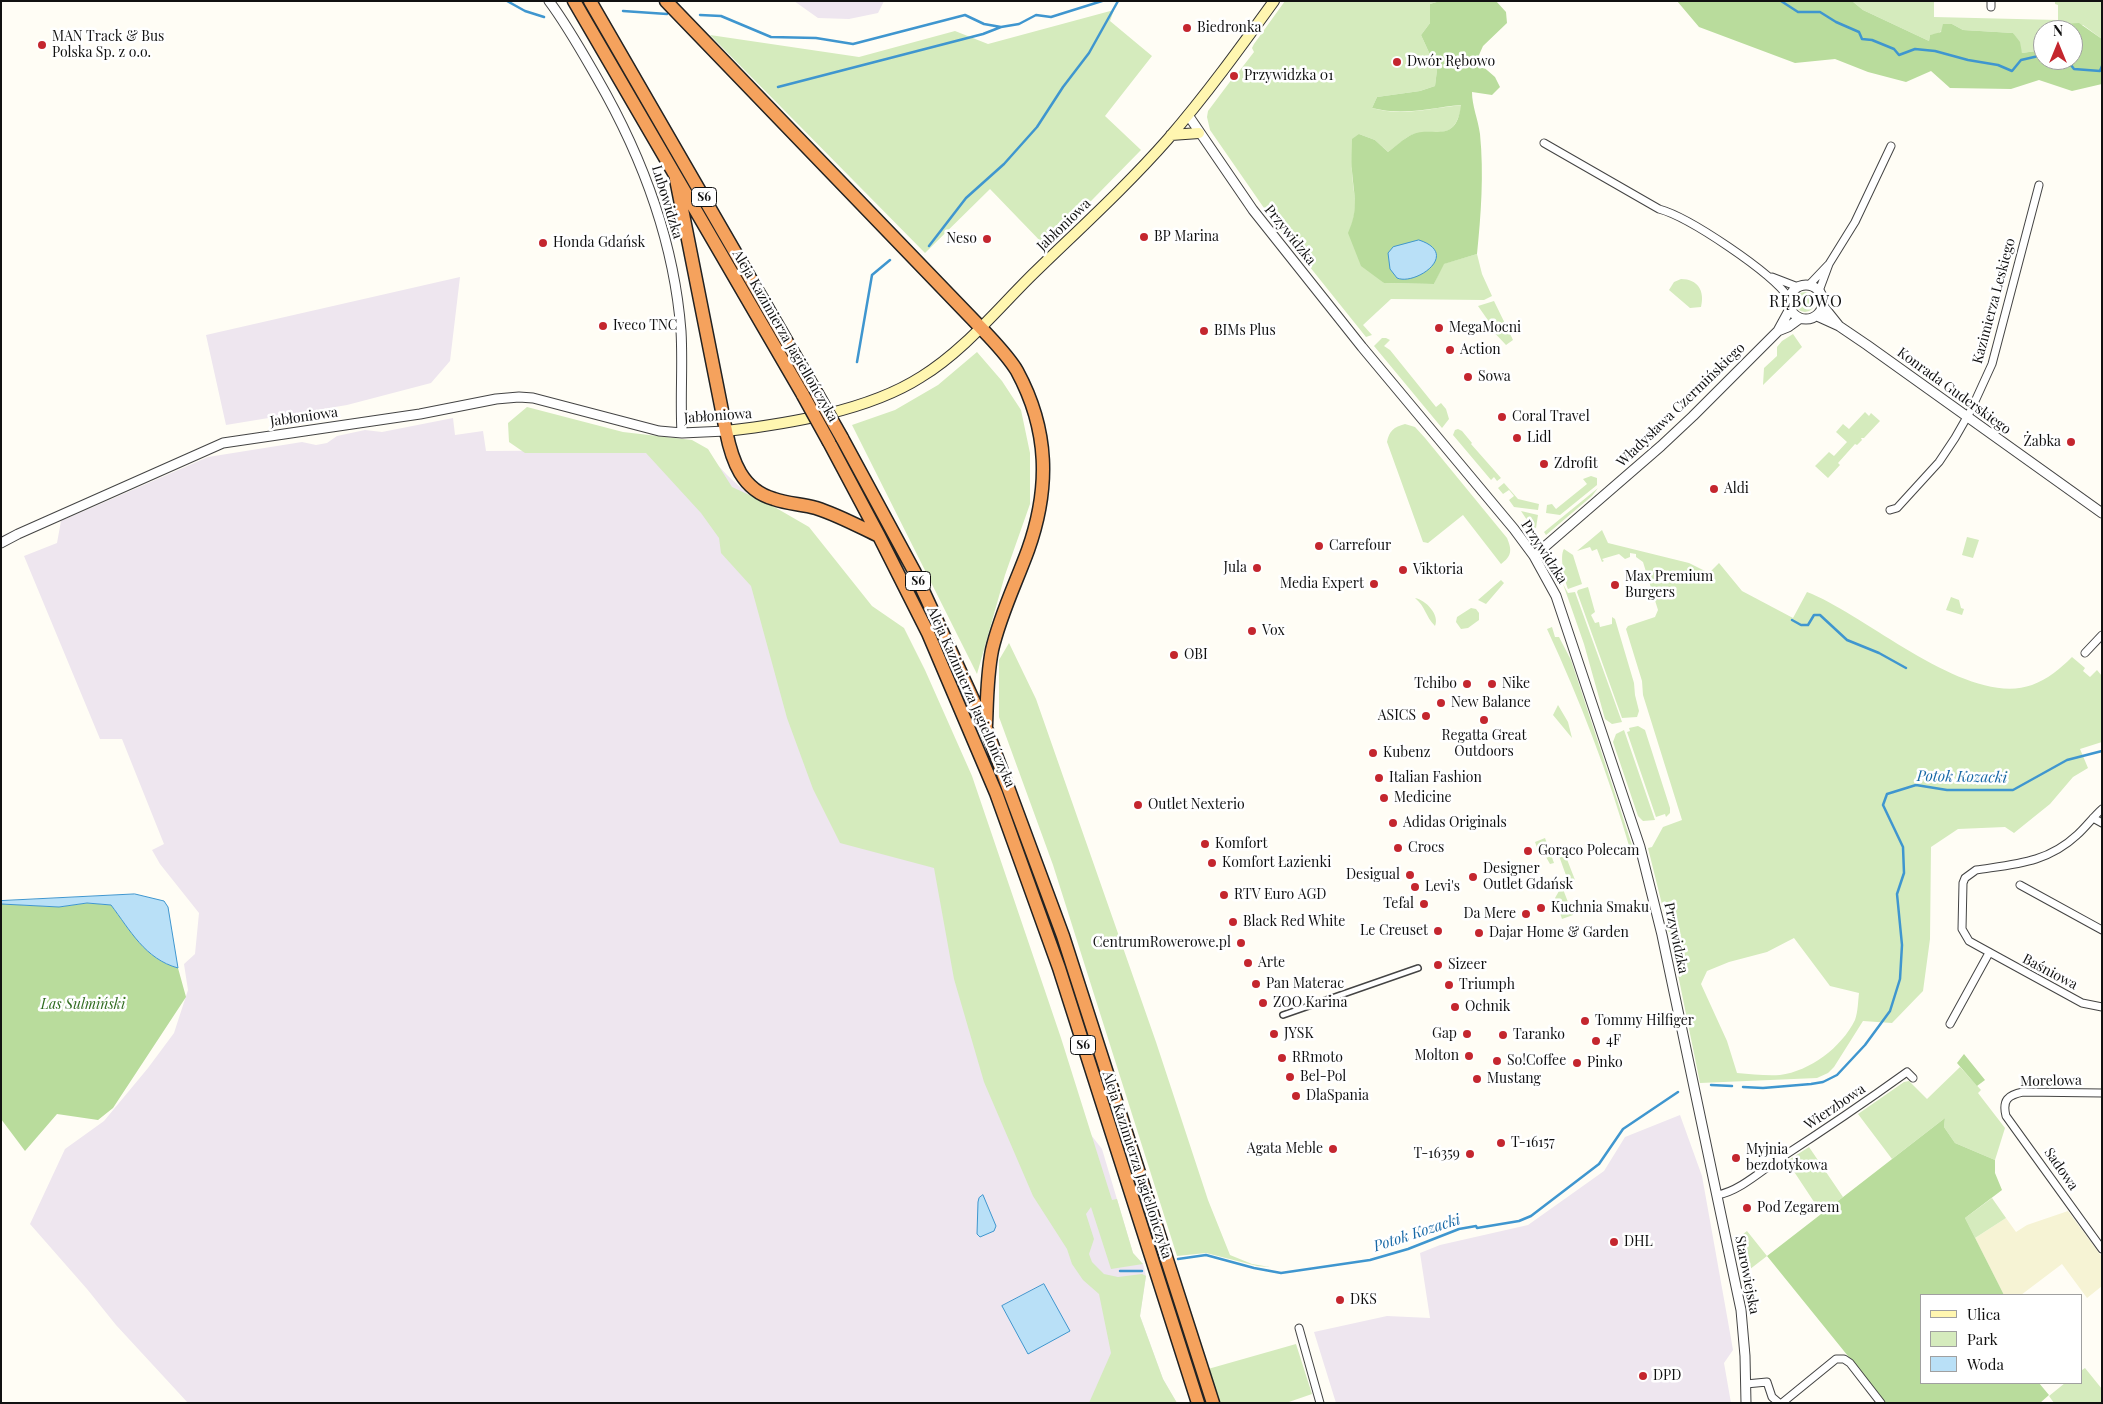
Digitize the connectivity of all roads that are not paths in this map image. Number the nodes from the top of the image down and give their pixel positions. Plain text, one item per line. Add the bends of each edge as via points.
1 (549, 1) edge
2 (574, 1) edge
3 (590, 1) edge
4 (666, 1) edge
5 (1274, 1) edge
6 (1188, 115) junction
7 (1199, 133) junction
8 (1171, 135) junction
9 (1544, 143) dead end
10 (1891, 146) dead end
11 (676, 179) junction
12 (2039, 185) dead end
13 (1829, 264) junction
14 (1769, 276) junction
15 (1809, 285) junction
16 (1798, 287) junction
17 (1819, 290) junction
18 (1789, 298) junction
19 (1823, 306) junction
20 (1790, 309) junction
21 (1817, 316) junction
22 (1800, 319) junction
23 (1839, 326) junction
24 (980, 327) junction
25 (1778, 331) junction
26 (1967, 418) junction
27 (726, 431) junction
28 (682, 433) junction
29 (1890, 510) dead end
30 (2102, 513) edge
31 (879, 536) junction
32 (1, 544) edge
33 (1534, 556) junction
34 (2102, 635) edge
35 (2086, 653) dead end
36 (986, 728) junction
37 (2102, 809) edge
38 (2093, 818) junction
39 (2102, 823) edge
40 (2020, 885) dead end
41 (2102, 930) edge
42 (1989, 953) junction
43 (1418, 968) dead end
44 (2102, 1007) edge
45 (1283, 1015) dead end
46 (1950, 1024) dead end
47 (1913, 1078) dead end
48 (2102, 1093) edge
49 (1694, 1095) joint
50 (2004, 1103) joint
51 (1717, 1195) junction
52 (2102, 1248) edge
53 (1299, 1328) dead end
54 (1746, 1384) junction
55 (1198, 1403) edge
56 (1213, 1403) edge
57 (1320, 1403) edge
58 (1746, 1403) edge
59 (1780, 1403) edge
60 (1882, 1403) edge

1 - 28 street, Lubowidzka via 618,116 655,202 673,276 681,331
2 - 11 highway, Aleja Kazimierza Jagiellończyka / S6
3 - 36 highway, Aleja Kazimierza Jagiellończyka / S6, bridge via 842,438 914,571
4 - 24 highway
5 - 6 main road, Jabłoniowa
6 - 7 street, Przywidzka
6 - 8 main road, Jabłoniowa
7 - 8 main road
7 - 33 street, Przywidzka via 1264,224
8 - 24 main road, Jabłoniowa via 1098,212
9 - 14 street via 1659,209 1673,213
10 - 13 street via 1855,222
11 - 27 highway
11 - 31 highway, Aleja Kazimierza Jagiellończyka / S6, bridge via 803,395
12 - 26 street, Kazimierza Leskiego via 1992,364
13 - 15 street
13 - 17 street
14 - 16 street
14 - 18 street
15 - 16 street
15 - 17 street
16 - 18 street
17 - 19 street
18 - 20 street
19 - 21 street
19 - 23 street, Konrada Guderskiego
20 - 22 street
20 - 25 street, Władysława Czermińskiego
21 - 22 street
21 - 23 street, Konrada Guderskiego
22 - 25 street, Władysława Czermińskiego
23 - 26 street, Konrada Guderskiego
24 - 27 main road, Jabłoniowa via 921,377 888,394 844,409 778,424
24 - 36 highway via 1016,370 1031,402 1041,436 1044,473 1038,517 992,649
25 - 33 street, Władysława Czermińskiego via 1661,446
26 - 29 street, Kazimierza Leskiego via 1939,462 1907,499
26 - 30 street, Konrada Guderskiego
27 - 28 street, Jabłoniowa
27 - 31 highway via 739,472 762,494 774,500 836,514
28 - 32 street, Jabłoniowa via 647,429 533,398 496,399 223,444
31 - 55 highway, Aleja Kazimierza Jagiellończyka / S6 via 943,666 1004,812 1059,968
33 - 49 street, Przywidzka via 1556,596 1640,847 1662,935
34 - 35 street
36 - 56 highway, Aleja Kazimierza Jagiellończyka / S6 via 1063,936
37 - 38 street, Baśniowa
38 - 39 street
38 - 42 street, Baśniowa via 2064,846 2042,858 2019,865 1976,870 1965,878 1962,929 1969,941
40 - 41 street
42 - 44 street, Baśniowa via 2082,1003
42 - 46 street
43 - 45 street
47 - 51 street, Wierzbowa via 1907,1072 1749,1180
48 - 50 street, Morelowa via 2023,1092 2013,1094
49 - 51 street, Starowiejska
50 - 52 street, Sadowa via 2006,1116
51 - 54 street, Starowiejska via 1741,1310
53 - 57 street
54 - 58 street, Starowiejska
54 - 59 street via 1767,1382 1772,1397
59 - 60 street via 1836,1358 1850,1363

